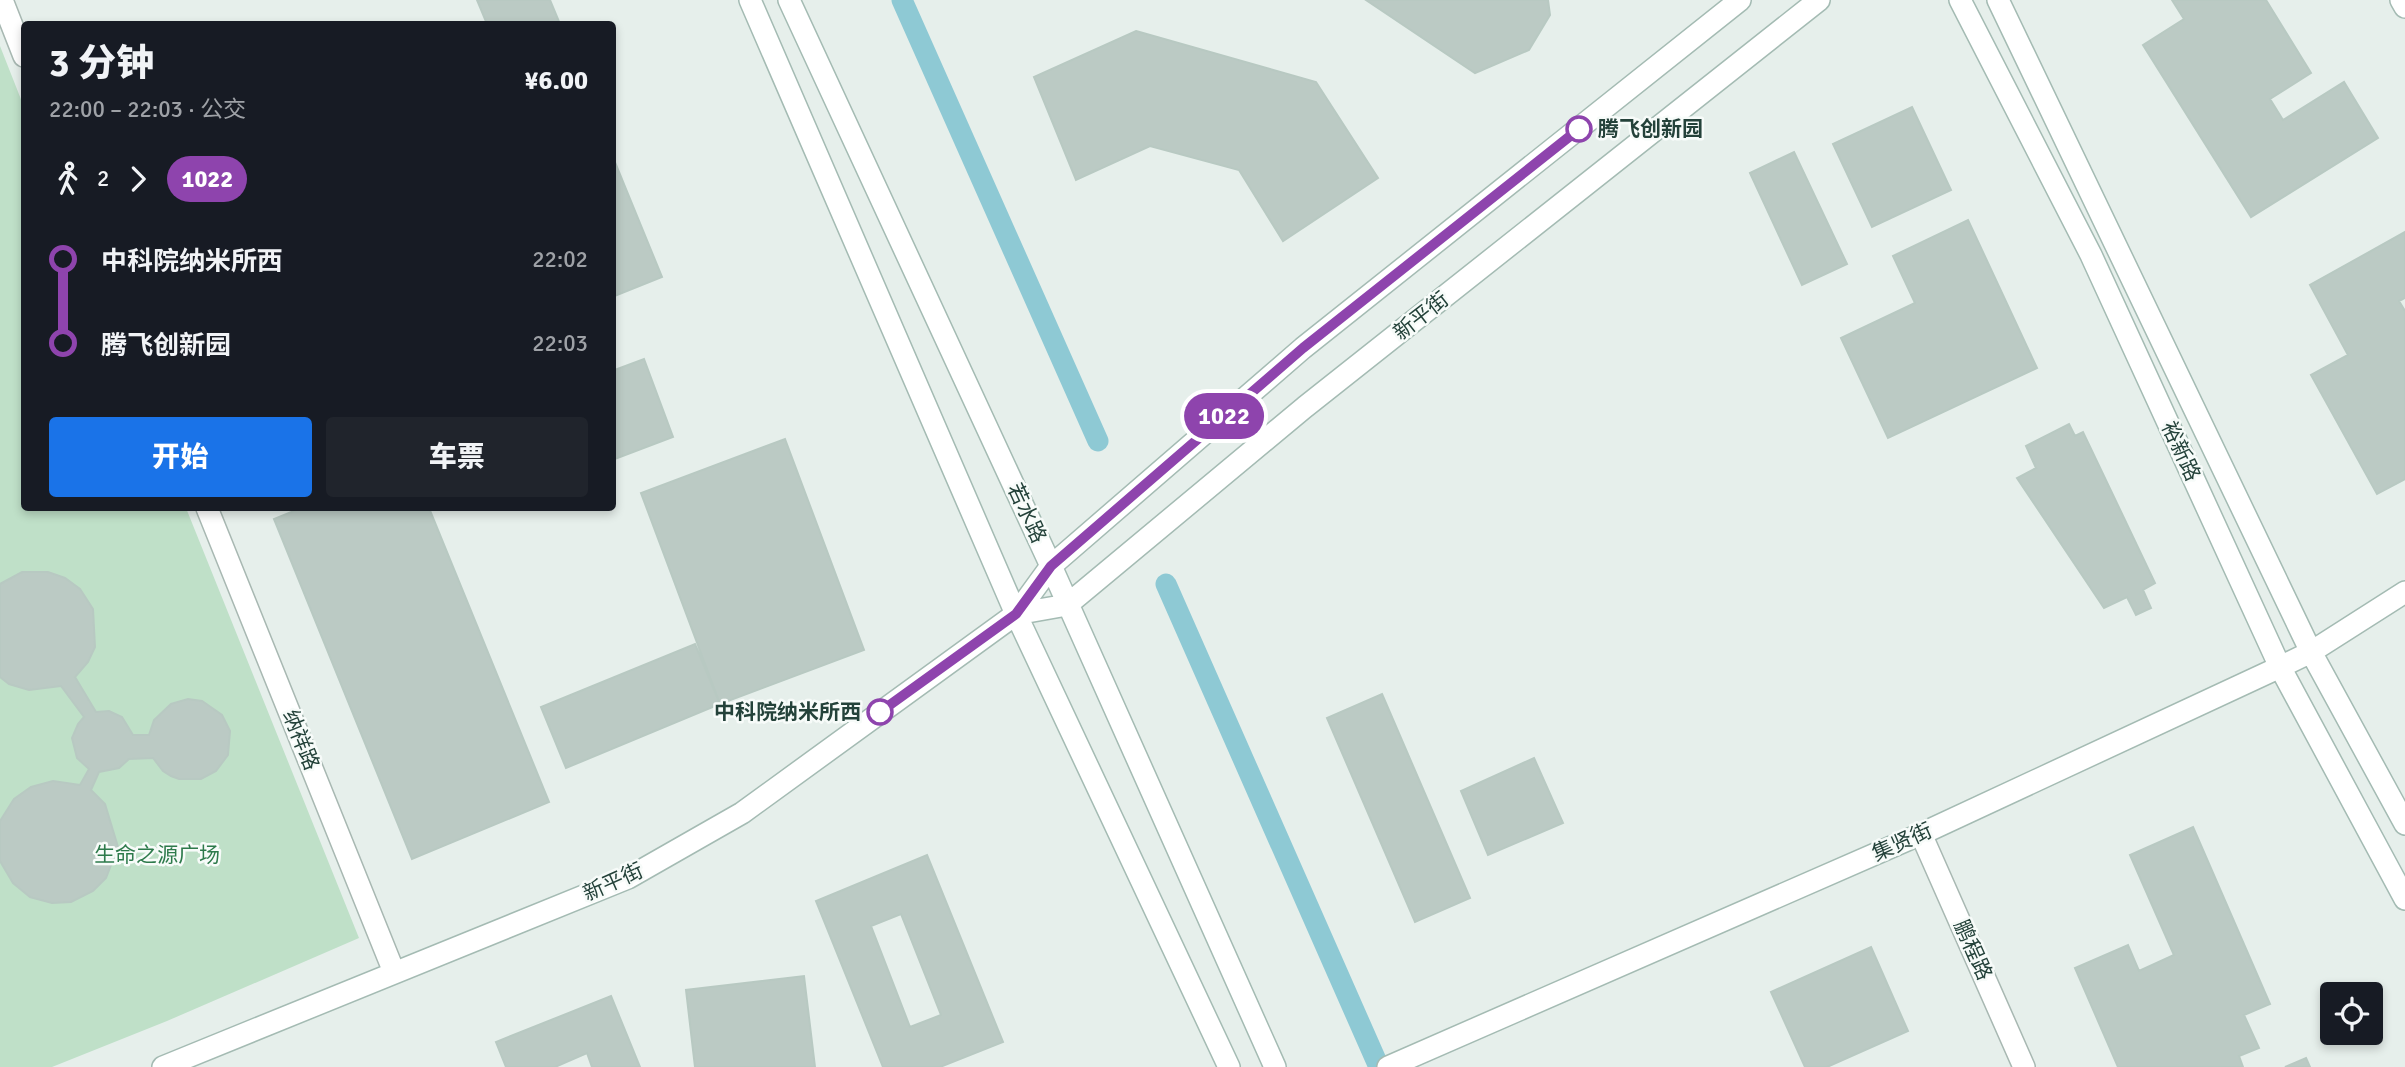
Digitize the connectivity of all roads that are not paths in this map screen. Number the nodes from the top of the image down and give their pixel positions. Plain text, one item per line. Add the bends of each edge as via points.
1 (2, 0) edge
2 (750, 0) edge
3 (789, 0) edge
4 (1740, 0) edge
5 (1819, 0) edge
6 (1961, 0) edge
7 (1998, 0) edge
8 (2401, 0) edge
9 (2405, 7) edge
10 (21, 48) edge
11 (208, 511) edge
12 (1051, 566) junction
13 (2405, 592) edge
14 (1067, 605) junction
15 (1016, 614) junction
16 (2311, 652) junction
17 (2280, 667) junction
18 (2405, 824) edge
19 (1921, 834) junction
20 (2405, 899) edge
21 (394, 972) junction
22 (163, 1067) edge
23 (1229, 1067) edge
24 (1275, 1067) edge
25 (1388, 1067) edge
26 (2024, 1067) edge

1 - 10 main road
2 - 15 main road
3 - 12 main road, 若水路
4 - 12 main road, 新平街 via 1303,348
5 - 14 main road, 新平街 via 1305,407
6 - 17 main road, 裕新路 via 2091,256
7 - 16 main road, 裕新路
8 - 9 main road
11 - 21 main road, 纳祥路
12 - 14 main road, 若水路
12 - 15 main road, 新平街
13 - 16 main road, 集贤街
14 - 15 main road, 新平街
14 - 24 main road, 若水路
15 - 21 main road, 新平街 via 742,813 628,878
15 - 23 main road
16 - 17 main road, 集贤街
16 - 18 main road, 裕新路
17 - 19 main road, 集贤街
17 - 20 main road, 裕新路
19 - 25 main road, 集贤街
19 - 26 main road, 鹏程路
21 - 22 main road, 新平街

